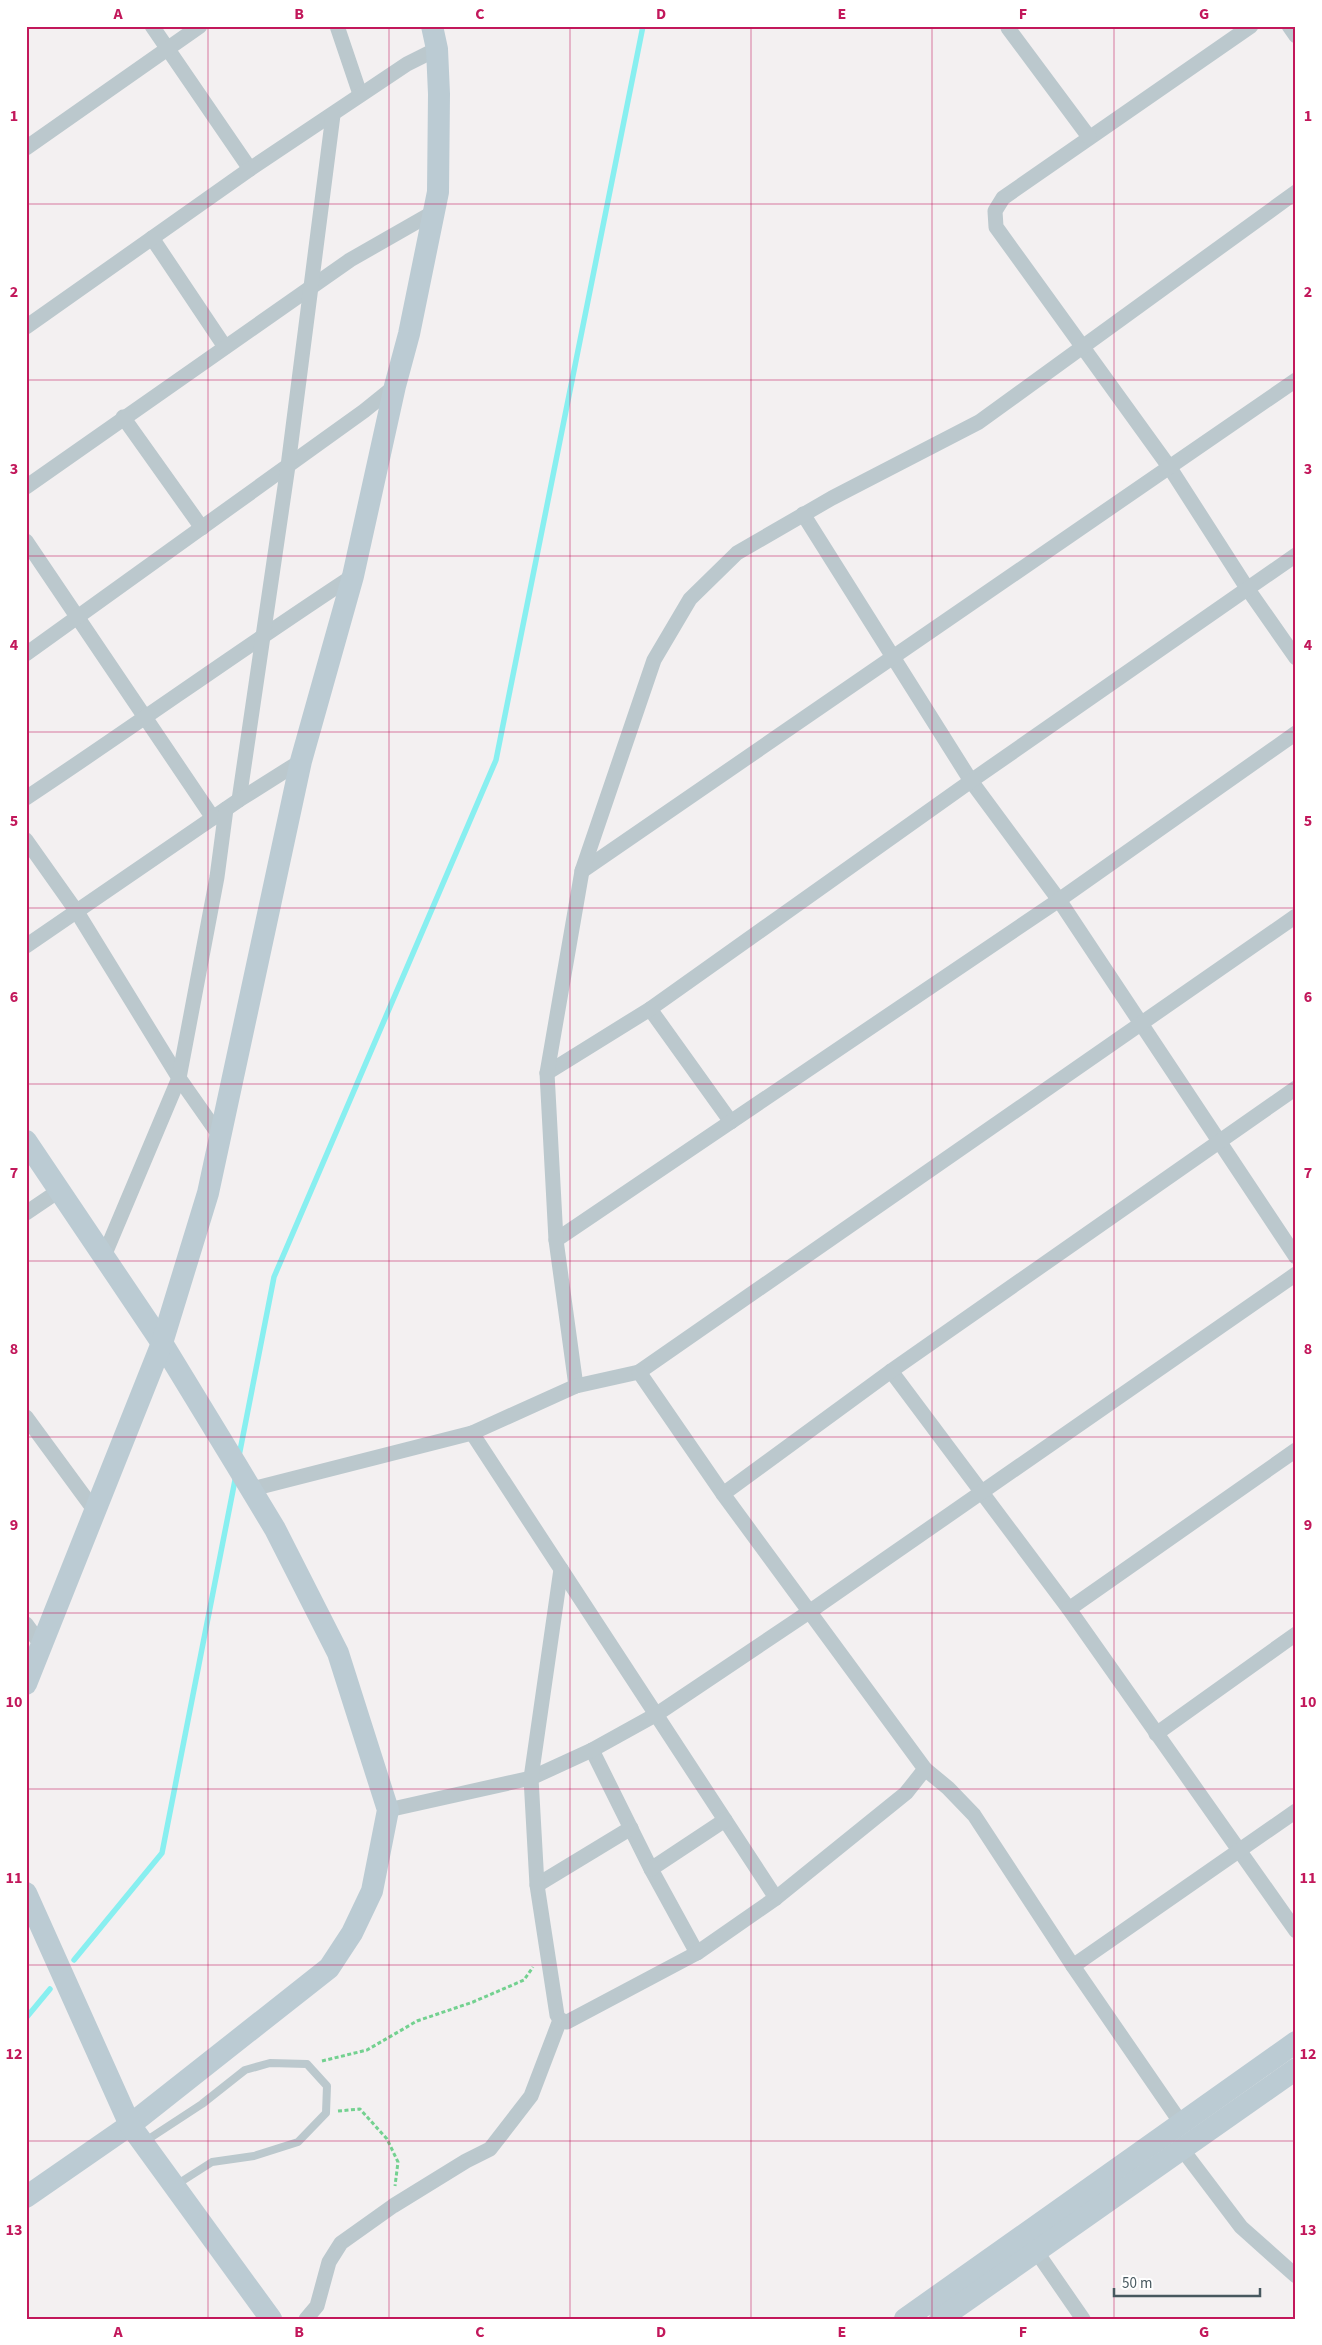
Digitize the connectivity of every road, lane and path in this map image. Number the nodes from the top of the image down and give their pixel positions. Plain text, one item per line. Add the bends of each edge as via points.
1 (152, 26) edge
2 (200, 26) edge
3 (337, 26) edge
4 (432, 26) edge
5 (1251, 26) edge
6 (1289, 26) edge
7 (1008, 28) dead end
8 (1296, 36) edge
9 (168, 48) junction
10 (437, 49) junction
11 (360, 94) junction
12 (332, 114) junction
13 (1089, 137) junction
14 (26, 148) edge
15 (250, 169) junction
16 (1296, 192) edge
17 (434, 212) junction
18 (152, 238) junction
19 (310, 287) junction
20 (27, 326) edge
21 (1083, 346) junction
22 (226, 347) junction
23 (1296, 380) edge
24 (395, 386) junction
25 (123, 417) junction
26 (288, 466) junction
27 (1170, 468) junction
28 (26, 487) edge
29 (803, 514) junction
30 (202, 528) junction
31 (26, 541) edge
32 (1296, 555) edge
33 (353, 576) junction
34 (1247, 588) junction
35 (78, 616) junction
36 (264, 634) junction
37 (26, 654) edge
38 (892, 658) junction
39 (1296, 658) edge
40 (147, 718) junction
41 (1296, 733) edge
42 (301, 761) junction
43 (970, 781) junction
44 (26, 798) edge
45 (232, 805) junction
46 (213, 818) junction
47 (26, 840) edge
48 (582, 871) junction
49 (1059, 900) junction
50 (77, 912) junction
51 (1296, 916) edge
52 (26, 946) edge
53 (650, 1009) junction
54 (1140, 1024) junction
55 (547, 1073) junction
56 (179, 1078) junction
57 (1296, 1088) edge
58 (731, 1122) junction
59 (219, 1135) junction
60 (1219, 1140) junction
61 (26, 1141) edge
62 (60, 1190) junction
63 (26, 1213) edge
64 (556, 1240) junction
65 (104, 1256) junction
66 (1296, 1257) edge
67 (1296, 1274) edge
68 (162, 1343) junction
69 (891, 1371) junction
70 (639, 1372) junction
71 (576, 1386) junction
72 (26, 1417) edge
73 (472, 1434) junction
74 (1296, 1450) edge
75 (252, 1489) junction
76 (982, 1492) junction
77 (723, 1494) junction
78 (94, 1511) junction
79 (561, 1569) junction
80 (1069, 1608) junction
81 (809, 1612) junction
82 (26, 1624) edge
83 (1296, 1634) edge
84 (42, 1646) junction
85 (26, 1684) edge
86 (657, 1714) junction
87 (1156, 1734) junction
88 (592, 1750) junction
89 (925, 1768) junction
90 (531, 1778) junction
91 (388, 1810) junction
92 (1296, 1811) edge
93 (725, 1820) junction
94 (631, 1828) junction
95 (1238, 1852) junction
96 (651, 1869) junction
97 (538, 1885) junction
98 (26, 1892) edge
99 (776, 1898) junction
100 (1296, 1931) edge
101 (547, 1949) junction
102 (698, 1953) junction
103 (1073, 1966) junction
104 (560, 2020) junction
105 (1296, 2042) edge
106 (307, 2064) junction
107 (1296, 2070) edge
108 (326, 2113) junction
109 (1181, 2123) junction
110 (136, 2134) junction
111 (1182, 2149) junction
112 (174, 2186) junction
113 (26, 2197) edge
114 (393, 2206) junction
115 (1036, 2252) junction
116 (1296, 2276) edge
117 (271, 2319) edge
118 (306, 2319) edge
119 (905, 2319) edge
120 (940, 2319) edge
121 (1083, 2319) edge

1 - 9 street
2 - 9 street
3 - 11 street
4 - 10 street
5 - 13 street
6 - 8 street
7 - 13 street
9 - 14 street
9 - 15 street
10 - 11 street
10 - 17 street via 438,192
11 - 12 street
12 - 15 street
12 - 19 street
13 - 21 street via 1003,198 995,211 996,227
15 - 18 street
16 - 21 street
17 - 19 street
17 - 24 street
18 - 20 street
18 - 22 street
19 - 22 street
19 - 26 street
21 - 27 street
21 - 29 street via 979,422
22 - 25 street
23 - 27 street
24 - 26 street
24 - 33 street
25 - 28 street
25 - 30 street
26 - 30 street
26 - 36 street
27 - 34 street
27 - 38 street
29 - 38 street
29 - 48 street via 737,553 690,599 654,660
30 - 35 street
31 - 35 street
32 - 34 street
33 - 36 street
33 - 42 street
34 - 39 street
34 - 43 street
35 - 37 street
35 - 40 street
36 - 40 street
36 - 45 street
38 - 43 street
38 - 48 street
40 - 44 street
40 - 46 street
41 - 49 street
42 - 45 street
42 - 59 street
43 - 49 street
43 - 53 street
45 - 46 street
45 - 56 street
46 - 50 street
47 - 50 street
48 - 55 street
49 - 54 street
49 - 58 street
50 - 52 street
50 - 56 street
51 - 54 street
53 - 55 street
53 - 58 street
54 - 60 street
54 - 70 street
55 - 64 street
56 - 59 street
56 - 65 street
57 - 60 street
58 - 64 street
59 - 68 street via 208,1193
60 - 66 street
60 - 69 street
61 - 62 street
62 - 63 street
62 - 65 street
64 - 71 street
65 - 68 street
67 - 76 street
68 - 75 street
68 - 78 street
69 - 76 street
69 - 77 street
70 - 71 street
70 - 77 street
71 - 73 street
72 - 78 street
73 - 75 street
73 - 79 street
74 - 80 street
75 - 91 street via 338,1653
76 - 80 street
76 - 81 street
77 - 81 street
78 - 84 street
79 - 86 street
79 - 90 street
80 - 87 street
81 - 86 street
81 - 89 street
82 - 84 street
83 - 87 street
84 - 85 street
86 - 88 street
86 - 93 street
87 - 95 street
88 - 90 street
88 - 94 street
89 - 99 street via 906,1793
89 - 103 street via 974,1815
90 - 91 street
90 - 97 street
91 - 110 street via 372,1891 352,1933 329,1968
92 - 95 street
93 - 96 street
93 - 99 street
94 - 96 street
94 - 97 street
95 - 100 street
95 - 103 street
96 - 102 street
97 - 101 street
98 - 110 street
99 - 102 street
101 - 104 street
101 - 106 path via 524,1980 417,2021 367,2050
102 - 104 street via 567,2022
103 - 109 street
104 - 114 street via 531,2096 490,2149
105 - 109 street
106 - 108 lane via 327,2086
106 - 110 lane via 270,2063 245,2070 202,2104
107 - 111 street
108 - 112 lane via 298,2142 254,2156 212,2162
108 - 114 path via 360,2110 387,2139 398,2162
109 - 119 street
110 - 112 street
110 - 113 street
111 - 115 street
111 - 116 street via 1241,2227
112 - 117 street
114 - 118 street via 341,2243 329,2262 317,2306
115 - 120 street
115 - 121 street

